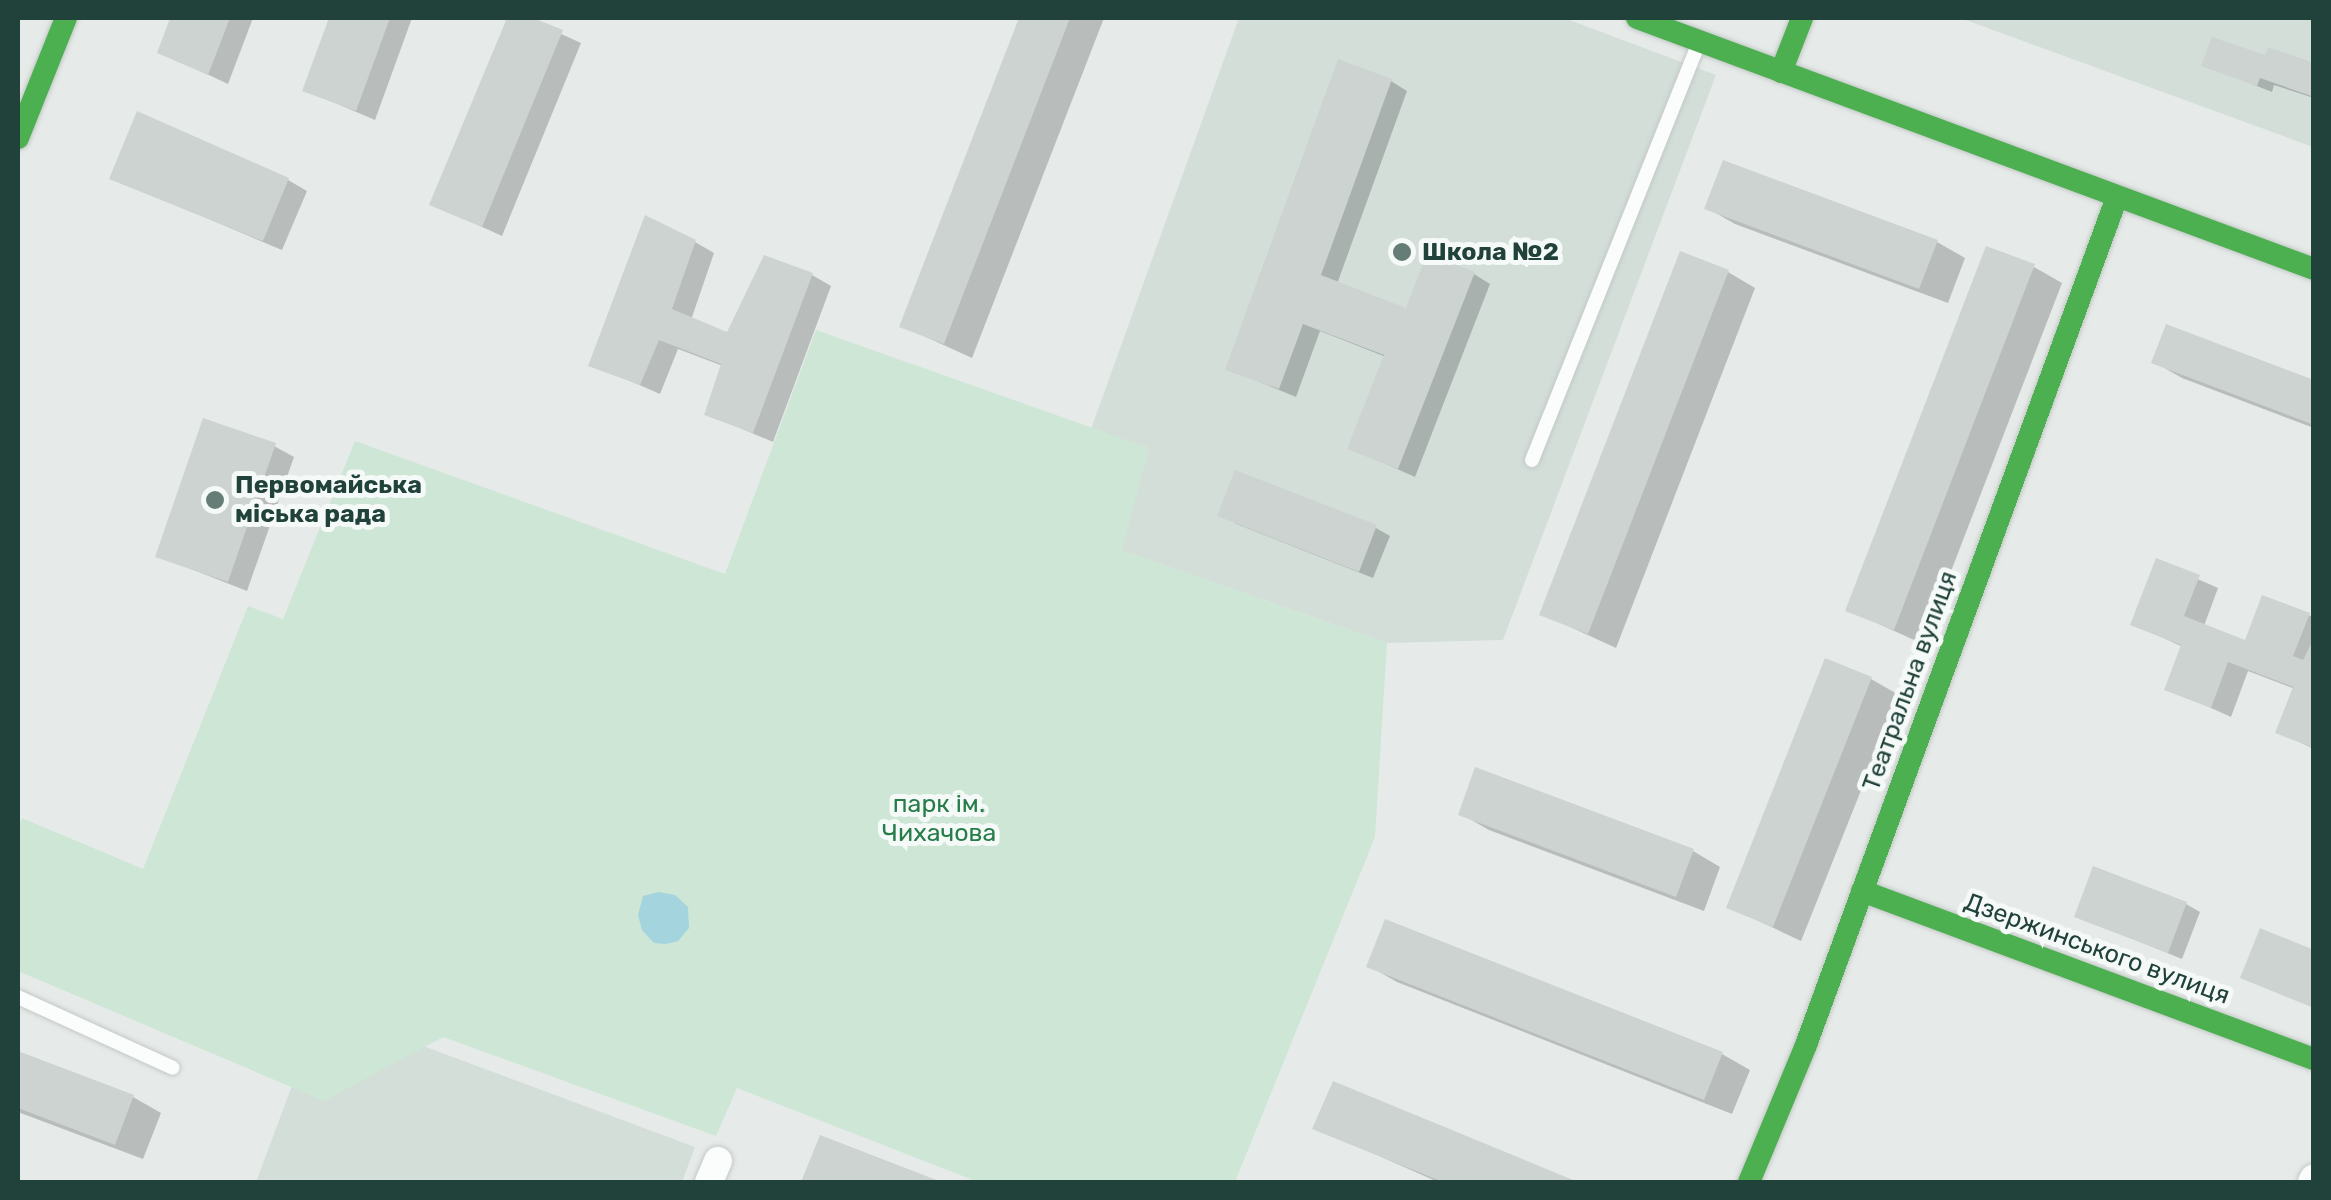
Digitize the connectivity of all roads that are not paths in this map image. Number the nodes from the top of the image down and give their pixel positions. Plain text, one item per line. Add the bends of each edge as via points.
1 (66, 18) edge
2 (1637, 18) edge
3 (1802, 18) edge
4 (1700, 42) junction
5 (1781, 72) junction
6 (18, 138) edge
7 (2118, 196) junction
8 (2314, 269) edge
9 (1532, 460) dead end
10 (1862, 891) junction
11 (18, 997) edge
12 (2314, 1059) edge
13 (173, 1068) dead end
14 (1749, 1182) edge

1 - 6 street
2 - 4 street
3 - 5 street
4 - 5 street
4 - 9 lane
5 - 7 street
7 - 8 street
7 - 10 street, Театральна вулиця
10 - 12 street, Дзержинського вулиця
10 - 14 street, Театральна вулиця
11 - 13 lane

